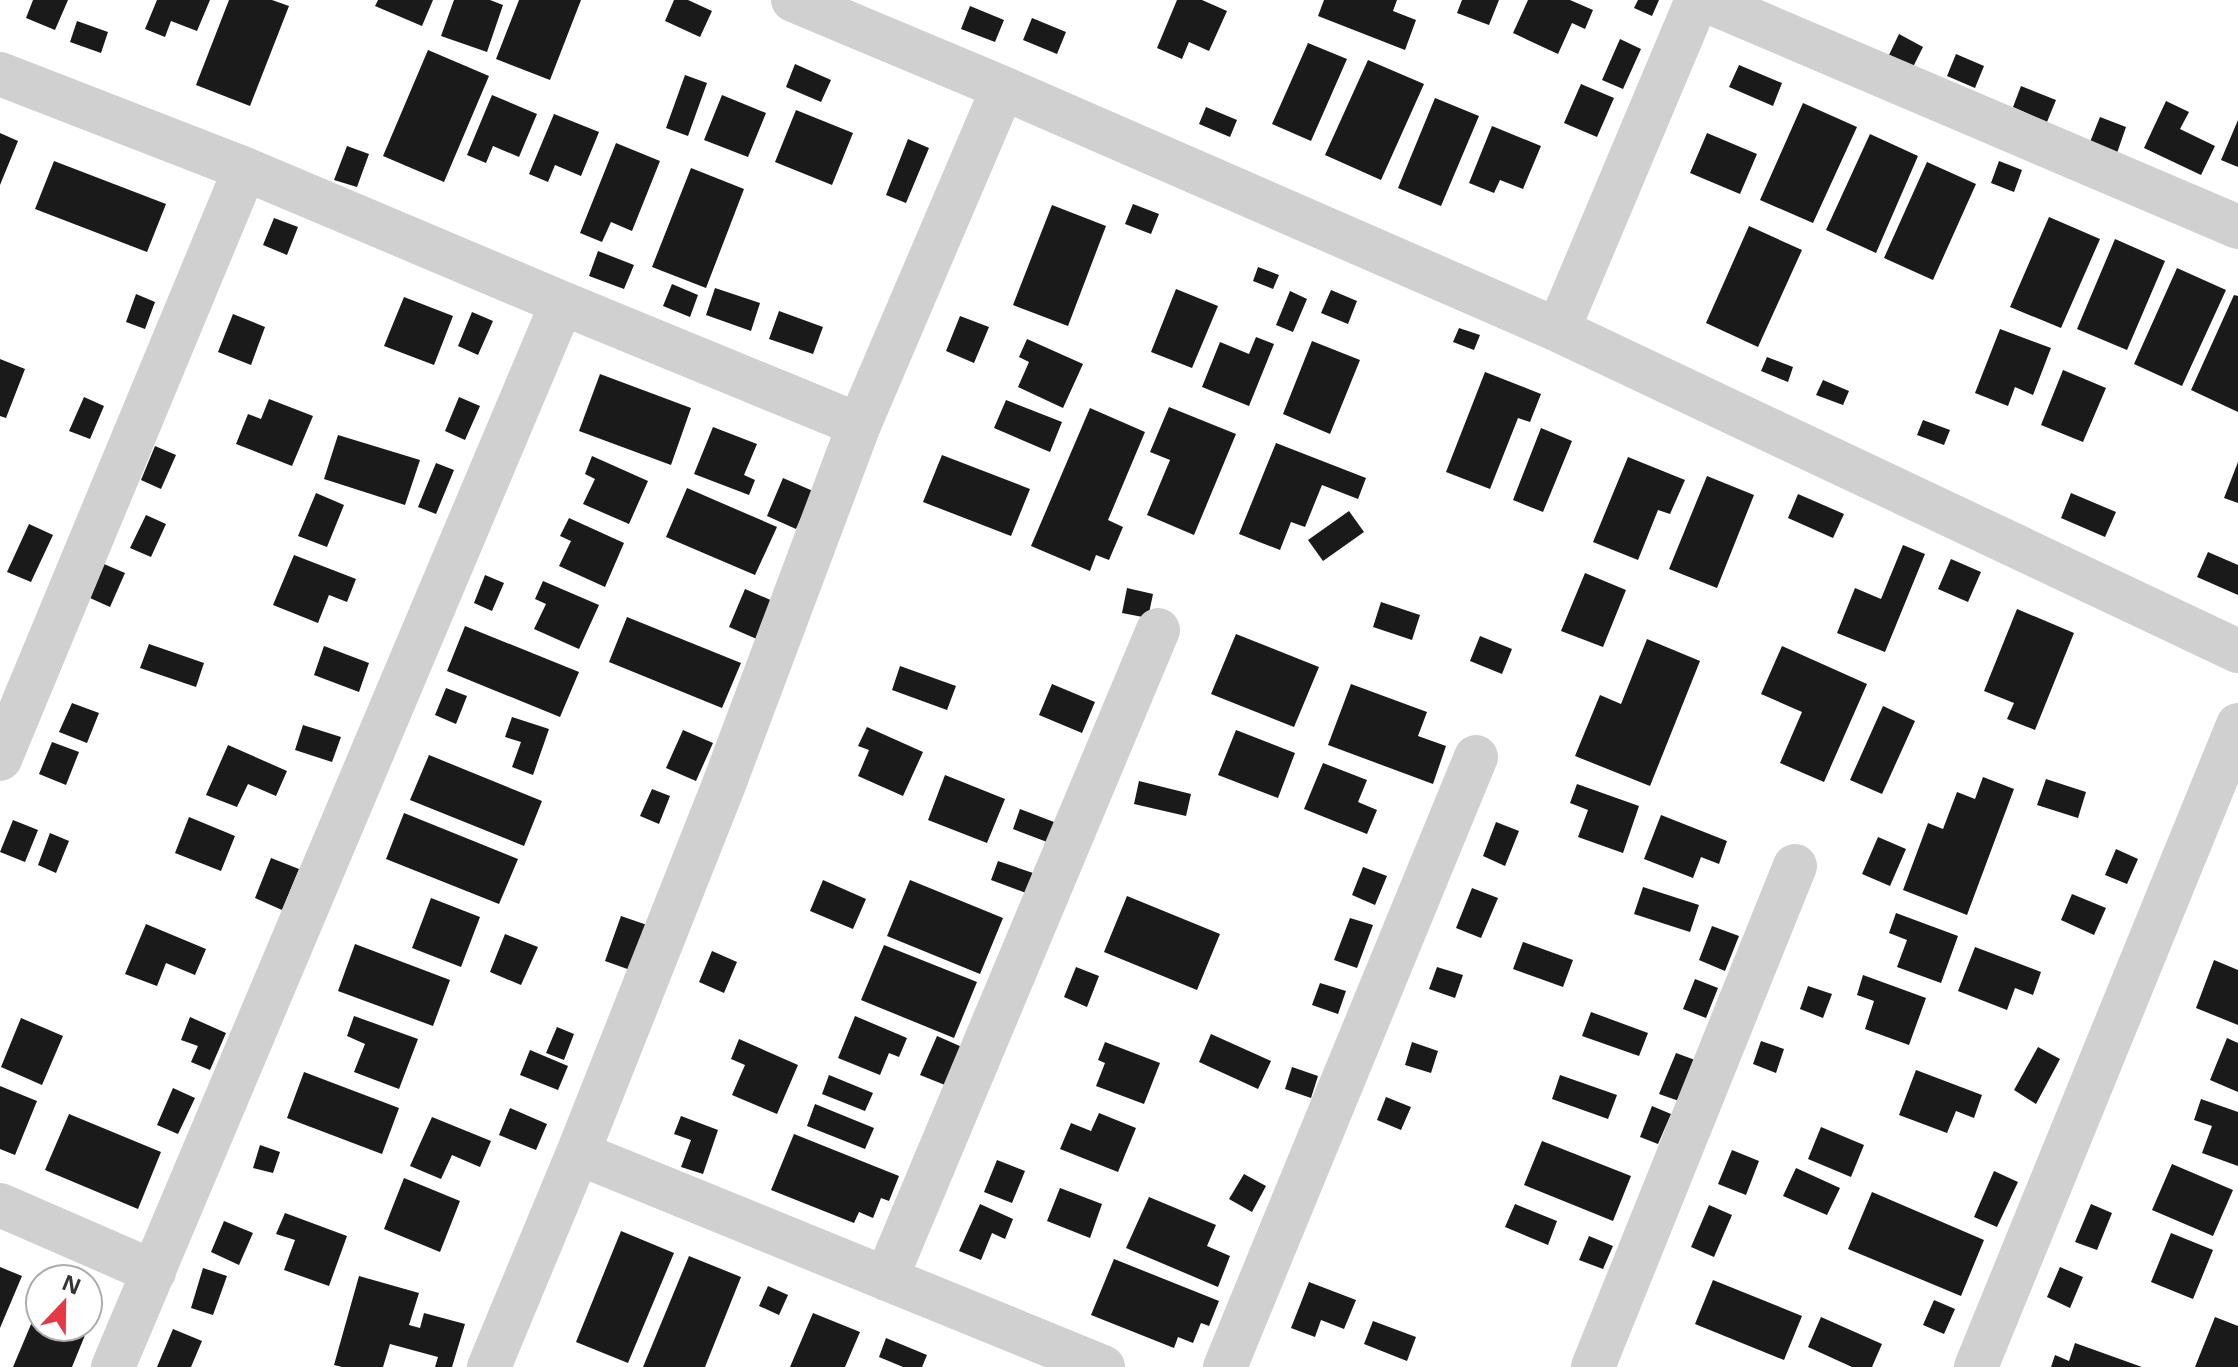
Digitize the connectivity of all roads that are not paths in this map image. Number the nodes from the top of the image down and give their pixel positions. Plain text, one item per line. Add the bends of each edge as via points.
1 (793, 0) edge
2 (1697, 0) edge
3 (1705, 0) edge
4 (0, 74) edge
5 (1003, 88) junction
6 (245, 169) junction
7 (2238, 227) edge
8 (562, 303) junction
9 (1558, 330) junction
10 (859, 425) junction
11 (1158, 630) dead end
12 (2238, 651) edge
13 (2238, 725) edge
14 (1476, 757) dead end
15 (0, 759) edge
16 (1795, 866) dead end
17 (578, 1153) junction
18 (0, 1205) edge
19 (154, 1272) junction
20 (886, 1279) junction
21 (113, 1367) edge
22 (489, 1367) edge
23 (1103, 1367) edge
24 (1225, 1367) edge
25 (1593, 1367) edge
26 (1976, 1367) edge

1 - 5 street
2 - 9 street
3 - 7 street
4 - 6 street
5 - 9 street
5 - 10 street
6 - 8 street
6 - 15 street
8 - 10 street
8 - 19 street
9 - 12 street
10 - 17 street
11 - 20 street
13 - 26 street
14 - 24 street
16 - 25 street
17 - 20 street
17 - 22 street
18 - 19 street
19 - 21 street
20 - 23 street

